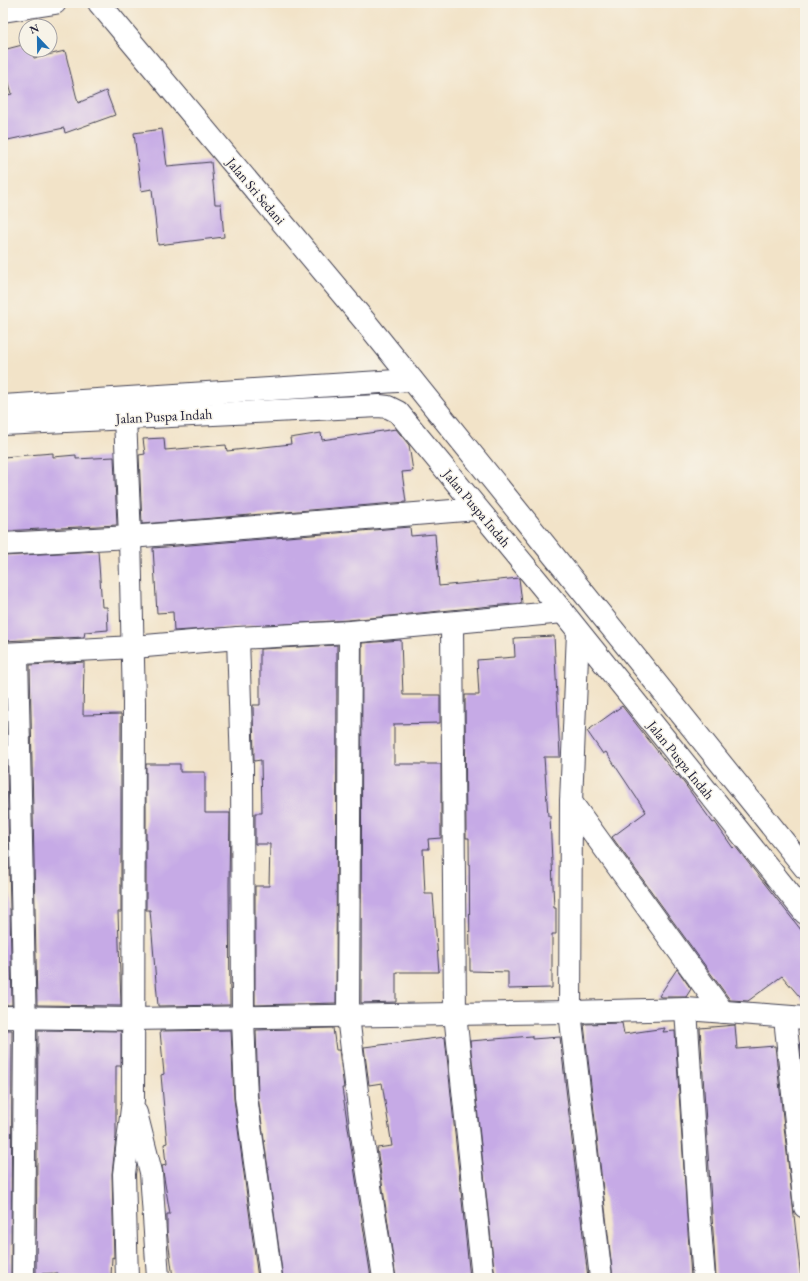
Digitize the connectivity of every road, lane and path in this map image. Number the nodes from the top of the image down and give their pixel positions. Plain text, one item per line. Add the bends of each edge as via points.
1 (55, 3) edge
2 (99, 3) edge
3 (3, 11) edge
4 (412, 380) junction
5 (3, 406) edge
6 (125, 418) junction
7 (3, 424) edge
8 (478, 508) junction
9 (130, 537) junction
10 (3, 544) edge
11 (563, 612) junction
12 (452, 624) junction
13 (350, 632) junction
14 (578, 632) junction
15 (238, 638) junction
16 (134, 648) junction
17 (10, 654) edge
18 (571, 802) junction
19 (805, 868) edge
20 (805, 913) edge
21 (686, 1008) junction
22 (570, 1012) junction
23 (723, 1012) junction
24 (455, 1014) junction
25 (348, 1016) junction
26 (14, 1017) edge
27 (243, 1018) junction
28 (795, 1018) edge
29 (132, 1019) junction
30 (133, 1100) junction
31 (805, 1207) edge
32 (23, 1278) edge
33 (127, 1278) edge
34 (158, 1278) edge
35 (271, 1278) edge
36 (384, 1278) edge
37 (483, 1278) edge
38 (601, 1278) edge
39 (704, 1278) edge

1 - 3 street
2 - 4 street, Jalan Sri Sedani
4 - 5 street
4 - 19 street, Jalan Sri Sedani
6 - 7 street, Jalan Puspa Indah
6 - 8 street, Jalan Puspa Indah via 388,407 398,412
6 - 9 street
8 - 9 street
8 - 11 street, Jalan Puspa Indah
9 - 10 street
9 - 16 street
11 - 12 street
11 - 14 street, Jalan Puspa Indah
12 - 13 street
12 - 24 street
13 - 15 street
13 - 25 street
14 - 18 street
14 - 20 street, Jalan Puspa Indah
15 - 16 street
15 - 27 street via 242,768
16 - 17 street
16 - 29 street
17 - 26 street
18 - 22 street
18 - 23 street
21 - 22 street
21 - 23 street
21 - 39 street
22 - 24 street
22 - 38 street
23 - 28 street
24 - 25 street
24 - 37 street
25 - 27 street
25 - 36 street via 362,1134
26 - 29 street
26 - 32 street
27 - 29 street
27 - 35 street via 246,1097
28 - 31 street
29 - 30 street
30 - 33 street via 124,1174
30 - 34 street via 151,1172

